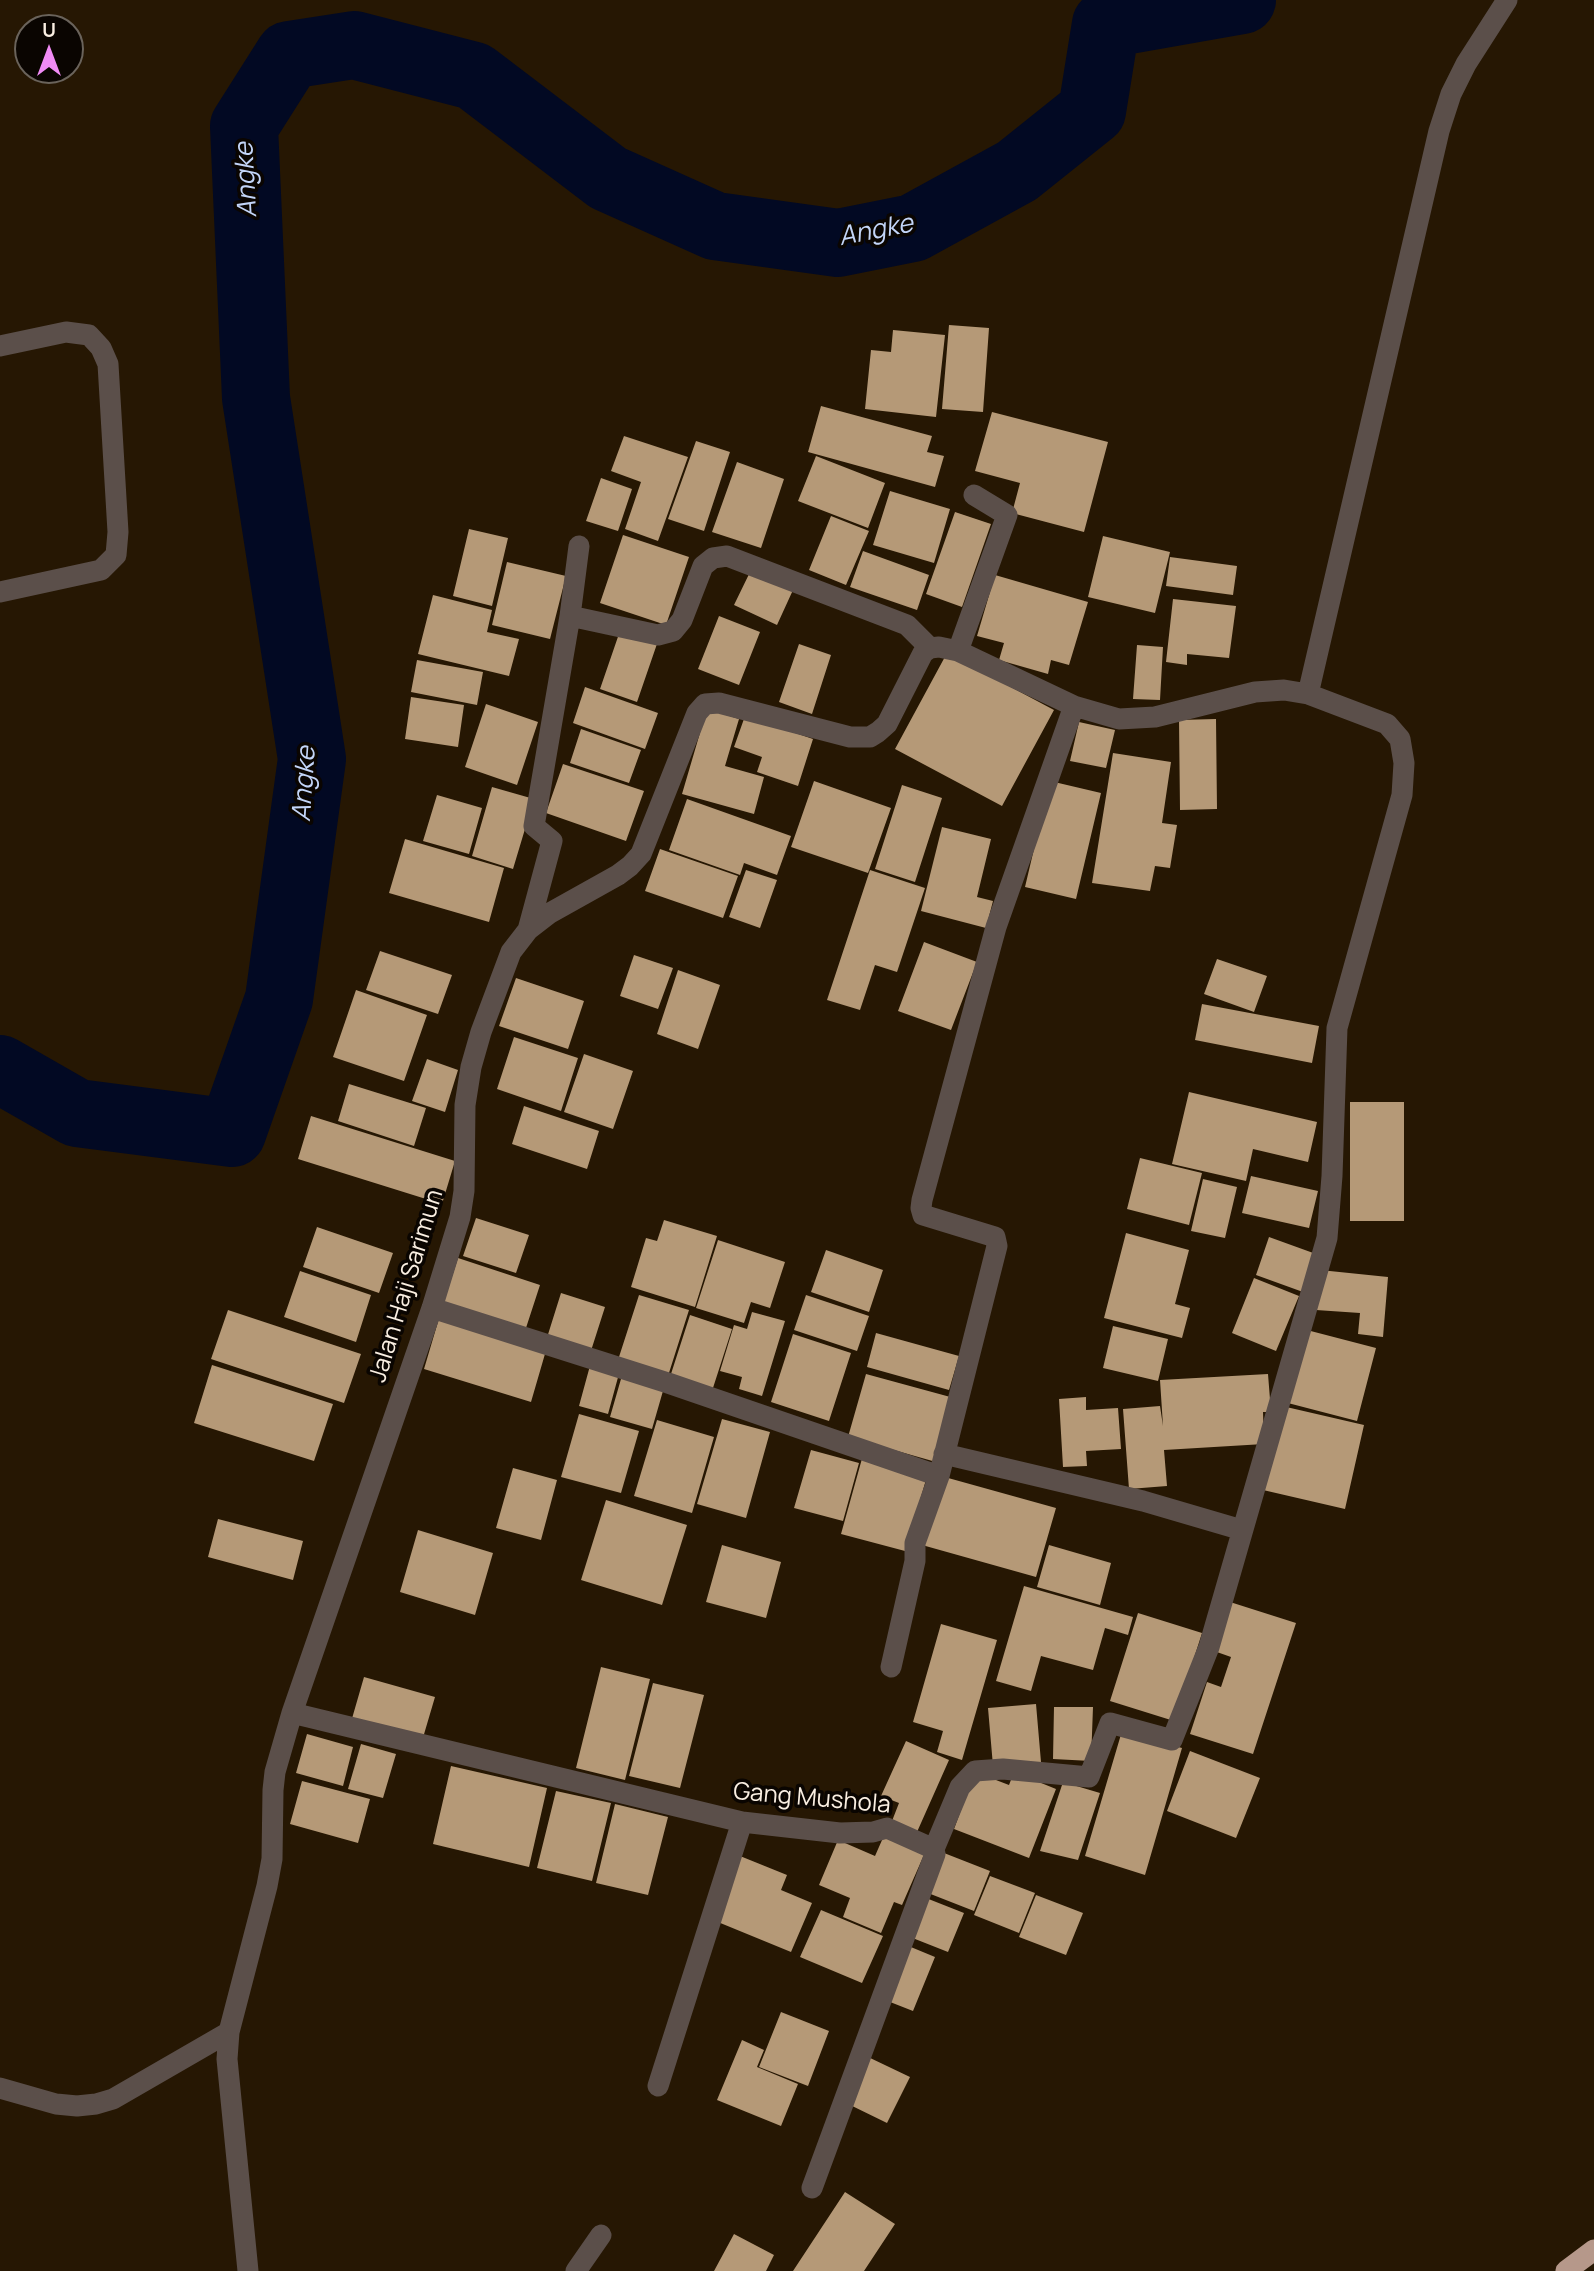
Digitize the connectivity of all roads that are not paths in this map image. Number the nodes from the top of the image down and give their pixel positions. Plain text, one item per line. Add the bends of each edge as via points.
1 (1507, 0) edge
2 (0, 346) edge
3 (974, 495) dead end
4 (579, 546) dead end
5 (0, 592) edge
6 (570, 616) junction
7 (930, 648) junction
8 (958, 651) junction
9 (1308, 694) junction
10 (1074, 706) junction
11 (528, 930) junction
12 (432, 1308) junction
13 (944, 1454) junction
14 (939, 1476) junction
15 (1242, 1530) junction
16 (891, 1667) dead end
17 (292, 1713) junction
18 (742, 1822) junction
19 (933, 1850) junction
20 (229, 2032) junction
21 (658, 2086) dead end
22 (0, 2088) edge
23 (812, 2188) dead end
24 (601, 2235) dead end
25 (1594, 2250) edge
26 (248, 2271) edge
27 (576, 2271) edge
28 (1566, 2271) edge

1 - 9 street via 1461,74 1439,131
2 - 5 street via 66,332 89,335 101,348 108,363 118,532 116,555 101,570
3 - 8 street via 1007,515
4 - 6 street
6 - 7 street via 658,635 673,631 682,620 703,566 713,558 727,556 907,625
6 - 11 street via 534,826 552,841
7 - 8 street
7 - 11 street, Jalan Haji Sarimun via 923,653 887,724 870,737 849,737 719,703 705,704 697,713 641,854 618,875
8 - 10 street
9 - 10 street via 1255,692 1155,717 1119,719
9 - 15 street via 1387,724 1400,739 1402,795 1337,1028 1327,1238
10 - 13 street via 996,927 922,1200 923,1215 998,1241
11 - 12 street, Jalan Haji Sarimun via 511,952 471,1067 460,1217
12 - 14 street
12 - 17 street, Jalan Haji Sarimun
13 - 14 street
13 - 15 street via 1143,1501
14 - 16 street via 915,1543
15 - 19 street via 1209,1647 1172,1740 1110,1723 1089,1777 975,1771 960,1787
17 - 18 street, Gang Mushola
17 - 20 street, Jalan Haji Sarimun via 275,1772 267,1886
18 - 19 street, Gang Mushola via 839,1833 887,1828
18 - 21 street
19 - 23 street
20 - 22 street via 113,2099 96,2104 56,2104
20 - 26 street, Jalan Haji Sarimun via 227,2059
24 - 27 street
25 - 28 highway

